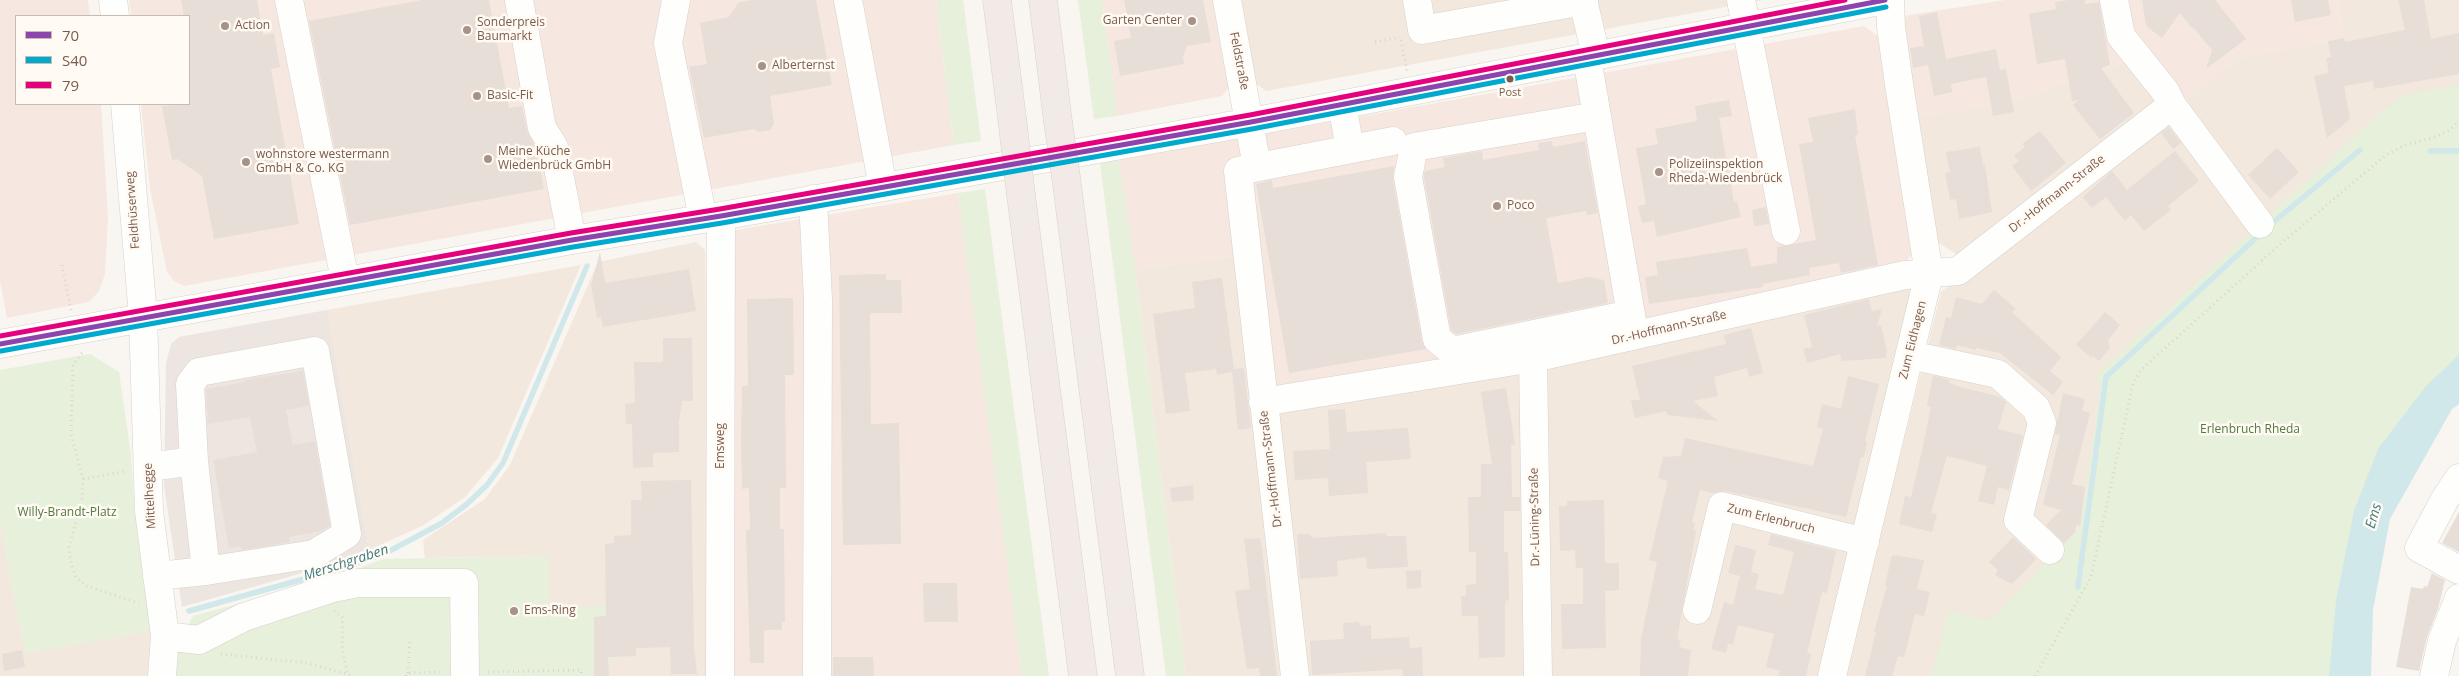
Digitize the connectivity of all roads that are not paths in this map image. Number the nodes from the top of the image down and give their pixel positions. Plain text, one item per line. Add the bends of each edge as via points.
1 (112, 0) edge
2 (289, 0) edge
3 (519, 0) edge
4 (676, 0) edge
5 (848, 0) edge
6 (996, 0) edge
7 (1043, 0) edge
8 (1227, 0) edge
9 (1417, 0) edge
10 (1741, 0) edge
11 (1885, 0) edge
12 (1890, 0) edge
13 (2114, 0) edge
14 (1584, 1) edge
15 (114, 15) edge
16 (1746, 27) junction
17 (1591, 57) junction
18 (1342, 104) junction
19 (125, 105) edge
20 (2172, 105) junction
21 (1597, 116) junction
22 (1251, 122) junction
23 (1393, 141) dead end
24 (1350, 149) junction
25 (1258, 167) junction
26 (883, 187) junction
27 (813, 199) junction
28 (712, 218) junction
29 (2260, 224) dead end
30 (1786, 231) dead end
31 (572, 240) junction
32 (1929, 274) junction
33 (345, 280) junction
34 (143, 316) junction
35 (1633, 325) junction
36 (0, 344) edge
37 (1910, 354) junction
38 (1533, 358) junction
39 (1453, 361) junction
40 (1264, 402) junction
41 (194, 461) junction
42 (148, 467) junction
43 (2459, 478) edge
44 (1865, 542) junction
45 (2050, 550) dead end
46 (2459, 570) edge
47 (206, 571) junction
48 (157, 576) junction
49 (2459, 598) edge
50 (1697, 610) dead end
51 (163, 623) junction
52 (465, 674) edge
53 (162, 676) edge
54 (720, 676) edge
55 (817, 676) edge
56 (1082, 676) edge
57 (1130, 676) edge
58 (1296, 676) edge
59 (1538, 676) edge
60 (1832, 676) edge
61 (2434, 676) edge

1 - 15 street
2 - 33 street
3 - 31 street via 542,128 554,147
4 - 28 street, Emsweg via 668,43
5 - 26 street
6 - 56 highway, bridge
7 - 57 highway, bridge
8 - 22 street, Feldstraße
9 - 14 street via 1422,30
10 - 16 street
11 - 16 street
12 - 32 street, Zum Eidhagen via 1899,84
13 - 20 street via 2121,36 2165,91
14 - 17 street
16 - 17 street
16 - 30 street
17 - 18 street
17 - 21 street
18 - 22 street
18 - 24 street
19 - 34 street, Feldhüserweg
20 - 29 street
20 - 32 street, Dr.-Hoffmann-Straße via 1958,271
21 - 35 street
21 - 39 street via 1414,147 1408,177 1437,339
22 - 25 street, Feldstraße
22 - 26 street
23 - 24 street
24 - 25 street
25 - 40 street via 1238,170
26 - 27 street
27 - 28 street
27 - 55 street via 818,300
28 - 31 street
28 - 54 street, Emsweg
31 - 33 street
32 - 35 street, Dr.-Hoffmann-Straße via 1905,275
32 - 37 street, Zum Eidhagen
33 - 34 street
34 - 36 street
34 - 42 street, Mittelhegge
35 - 38 street, Dr.-Hoffmann-Straße
35 - 39 street
37 - 44 street, Zum Eidhagen
37 - 45 street via 1998,374 2036,408 2042,423 2018,520
38 - 39 street, Dr.-Hoffmann-Straße
38 - 59 street, Dr.-Lüning-Straße
39 - 40 street, Dr.-Hoffmann-Straße
40 - 58 street, Dr.-Hoffmann-Straße
41 - 42 street
41 - 47 street
41 - 47 street via 190,384 198,372 315,351 347,534 314,554
42 - 48 street, Mittelhegge via 149,511
43 - 46 street via 2419,548
44 - 50 street, Zum Erlenbruch via 1722,506
44 - 60 street, Zum Eidhagen
47 - 48 street
48 - 51 street, Mittelhegge
49 - 61 street via 2442,641
51 - 52 street via 199,640 244,617 333,588 358,583 464,583
51 - 53 street, Mittelhegge

